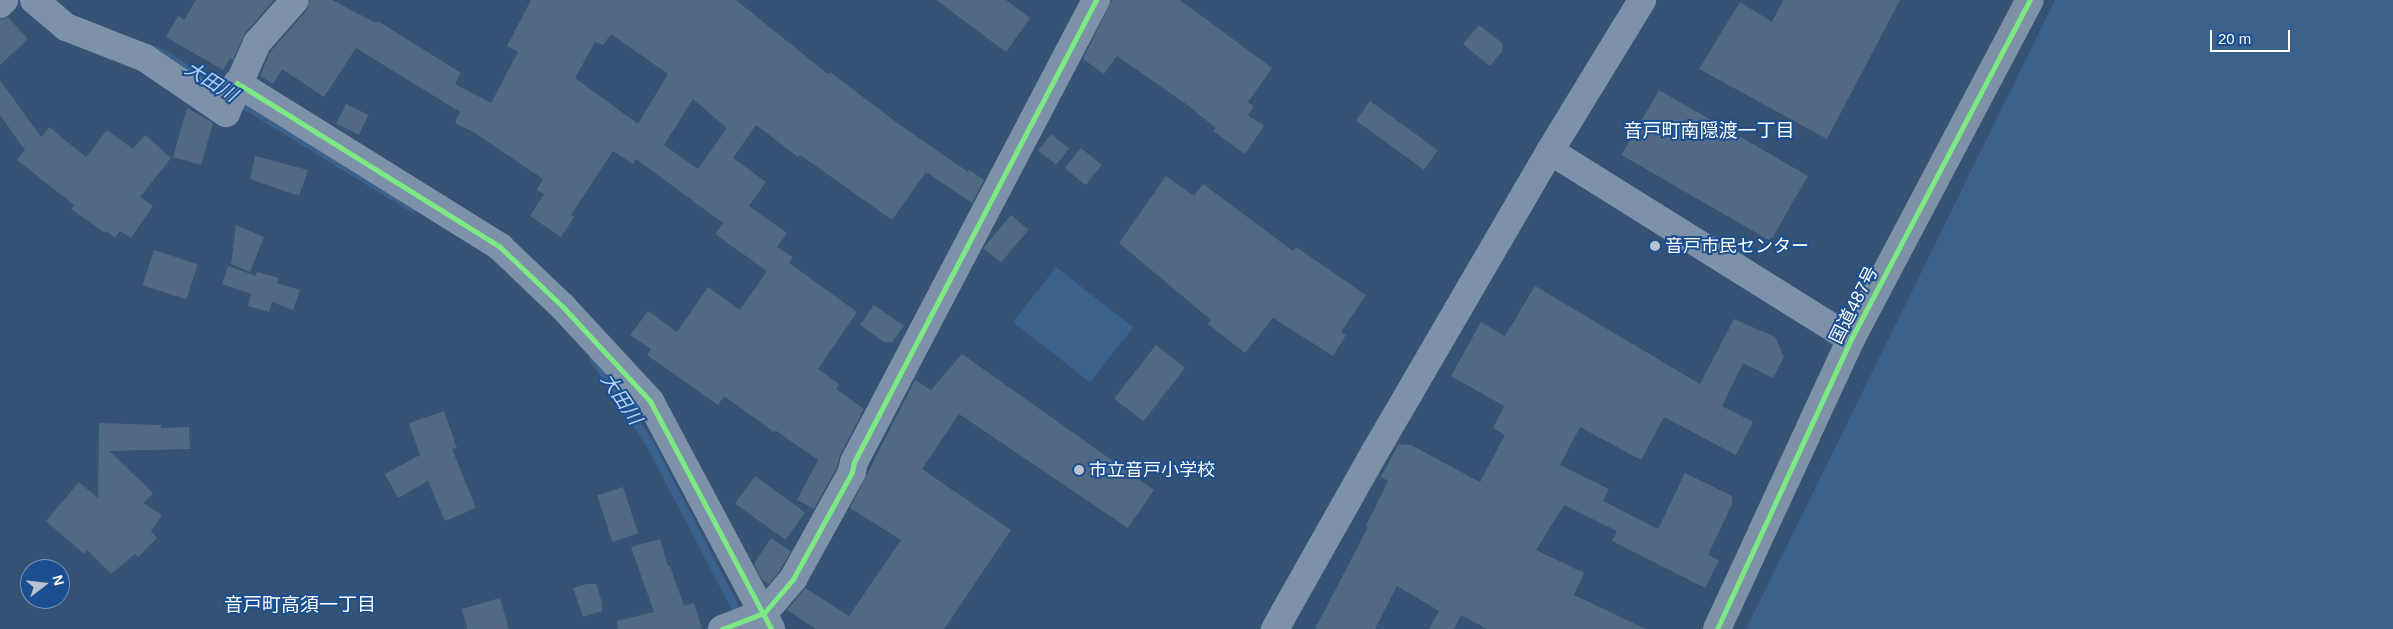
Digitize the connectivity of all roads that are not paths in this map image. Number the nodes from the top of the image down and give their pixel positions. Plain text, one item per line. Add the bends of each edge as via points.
1 (4, 0) edge
2 (34, 0) edge
3 (294, 0) edge
4 (1096, 0) edge
5 (1642, 0) edge
6 (2030, 0) edge
7 (0, 4) edge
8 (237, 83) junction
9 (1550, 151) junction
10 (1851, 338) junction
11 (767, 621) edge
12 (722, 629) edge
13 (1275, 629) edge
14 (1717, 629) edge

1 - 7 street
2 - 8 street via 66,27 145,58 226,113
3 - 8 street via 257,43
4 - 11 street via 854,462 852,472
5 - 9 street
6 - 10 highway, 国道487号
8 - 11 street via 500,247 563,307 650,401
9 - 10 street
9 - 13 street
10 - 14 highway, 国道487号
11 - 12 street

